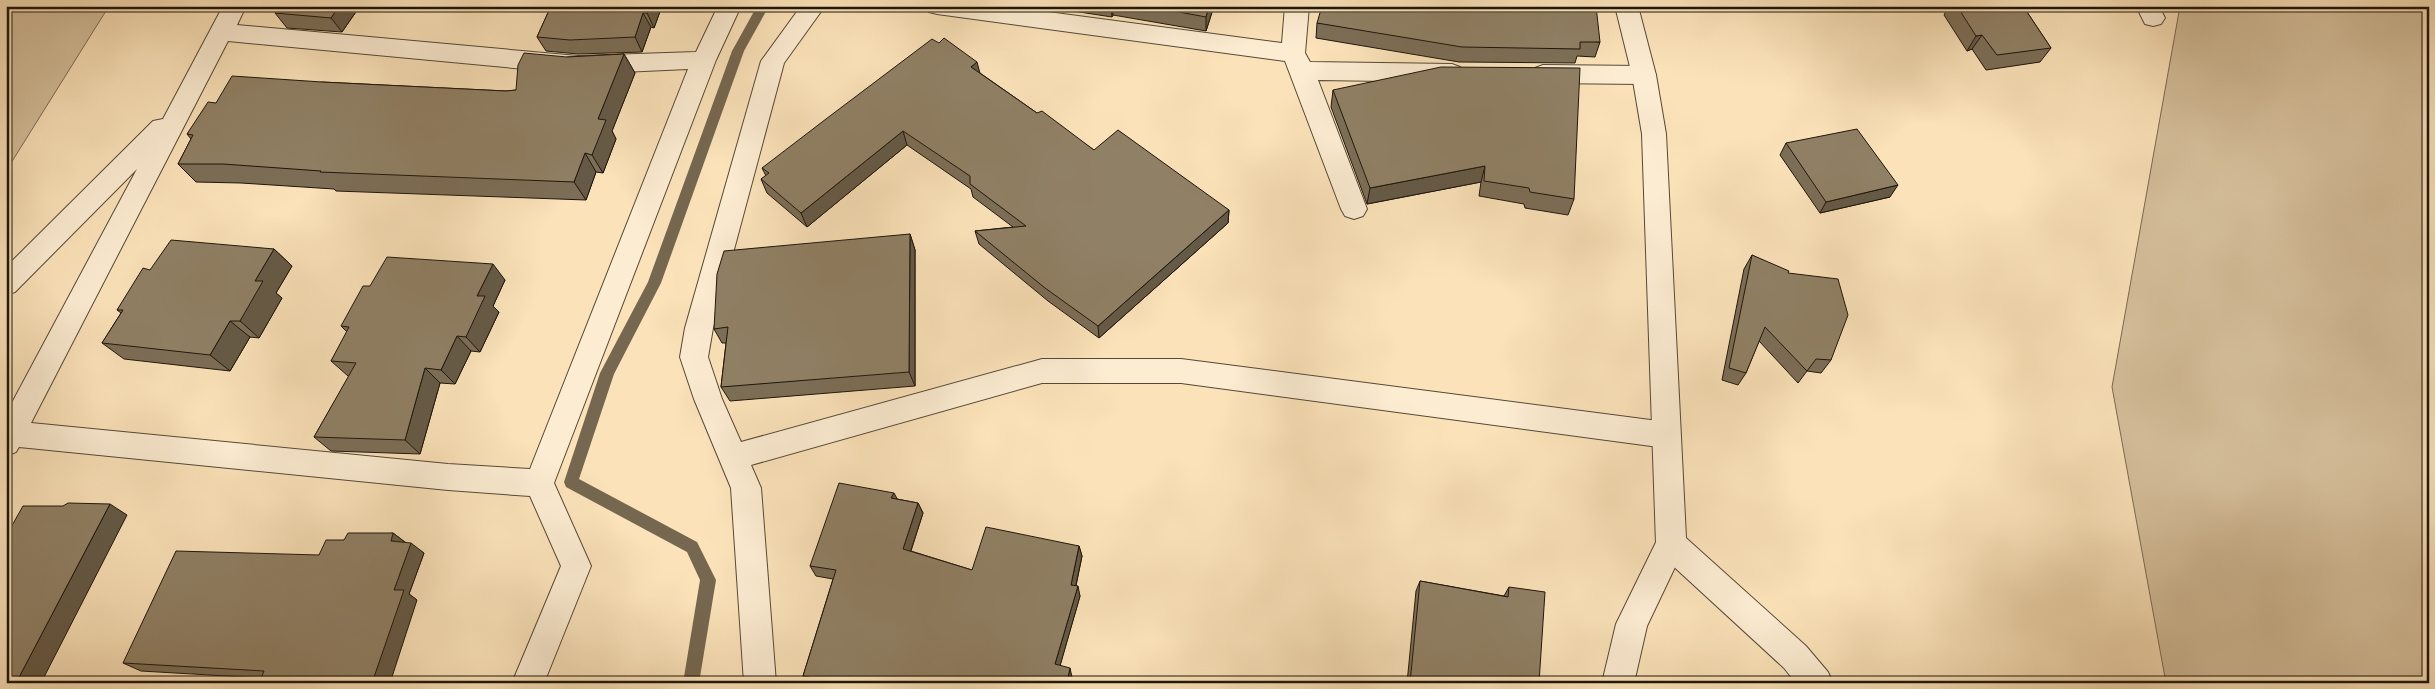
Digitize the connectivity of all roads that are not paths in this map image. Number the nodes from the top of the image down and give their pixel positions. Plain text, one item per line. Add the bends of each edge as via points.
1 (235, 6) edge
2 (730, 6) edge
3 (814, 6) edge
4 (937, 6) edge
5 (1297, 6) edge
6 (1626, 6) edge
7 (221, 32) junction
8 (704, 60) junction
9 (1298, 62) junction
10 (1478, 73) edge
11 (1517, 74) edge
12 (1644, 75) junction
13 (182, 108) junction
14 (1354, 208) dead end
15 (6, 284) edge
16 (1666, 435) junction
17 (9, 438) edge
18 (734, 457) junction
19 (539, 483) junction
20 (1671, 544) junction
21 (528, 683) edge
22 (760, 683) edge
23 (1618, 683) edge
24 (1816, 683) edge

1 - 7 street
2 - 8 street
3 - 18 street via 773,61 699,328 694,357 708,399
4 - 9 street
5 - 9 street
6 - 12 street
7 - 8 street via 578,65
7 - 13 street
8 - 19 street
9 - 10 street
9 - 14 street
11 - 12 street
12 - 16 street via 1654,134
13 - 15 street
13 - 17 street
16 - 18 street via 1181,371 1042,371
16 - 20 street
17 - 19 street
18 - 22 street via 746,488
19 - 21 street via 576,566
20 - 23 street via 1632,624
20 - 24 street via 1795,657

